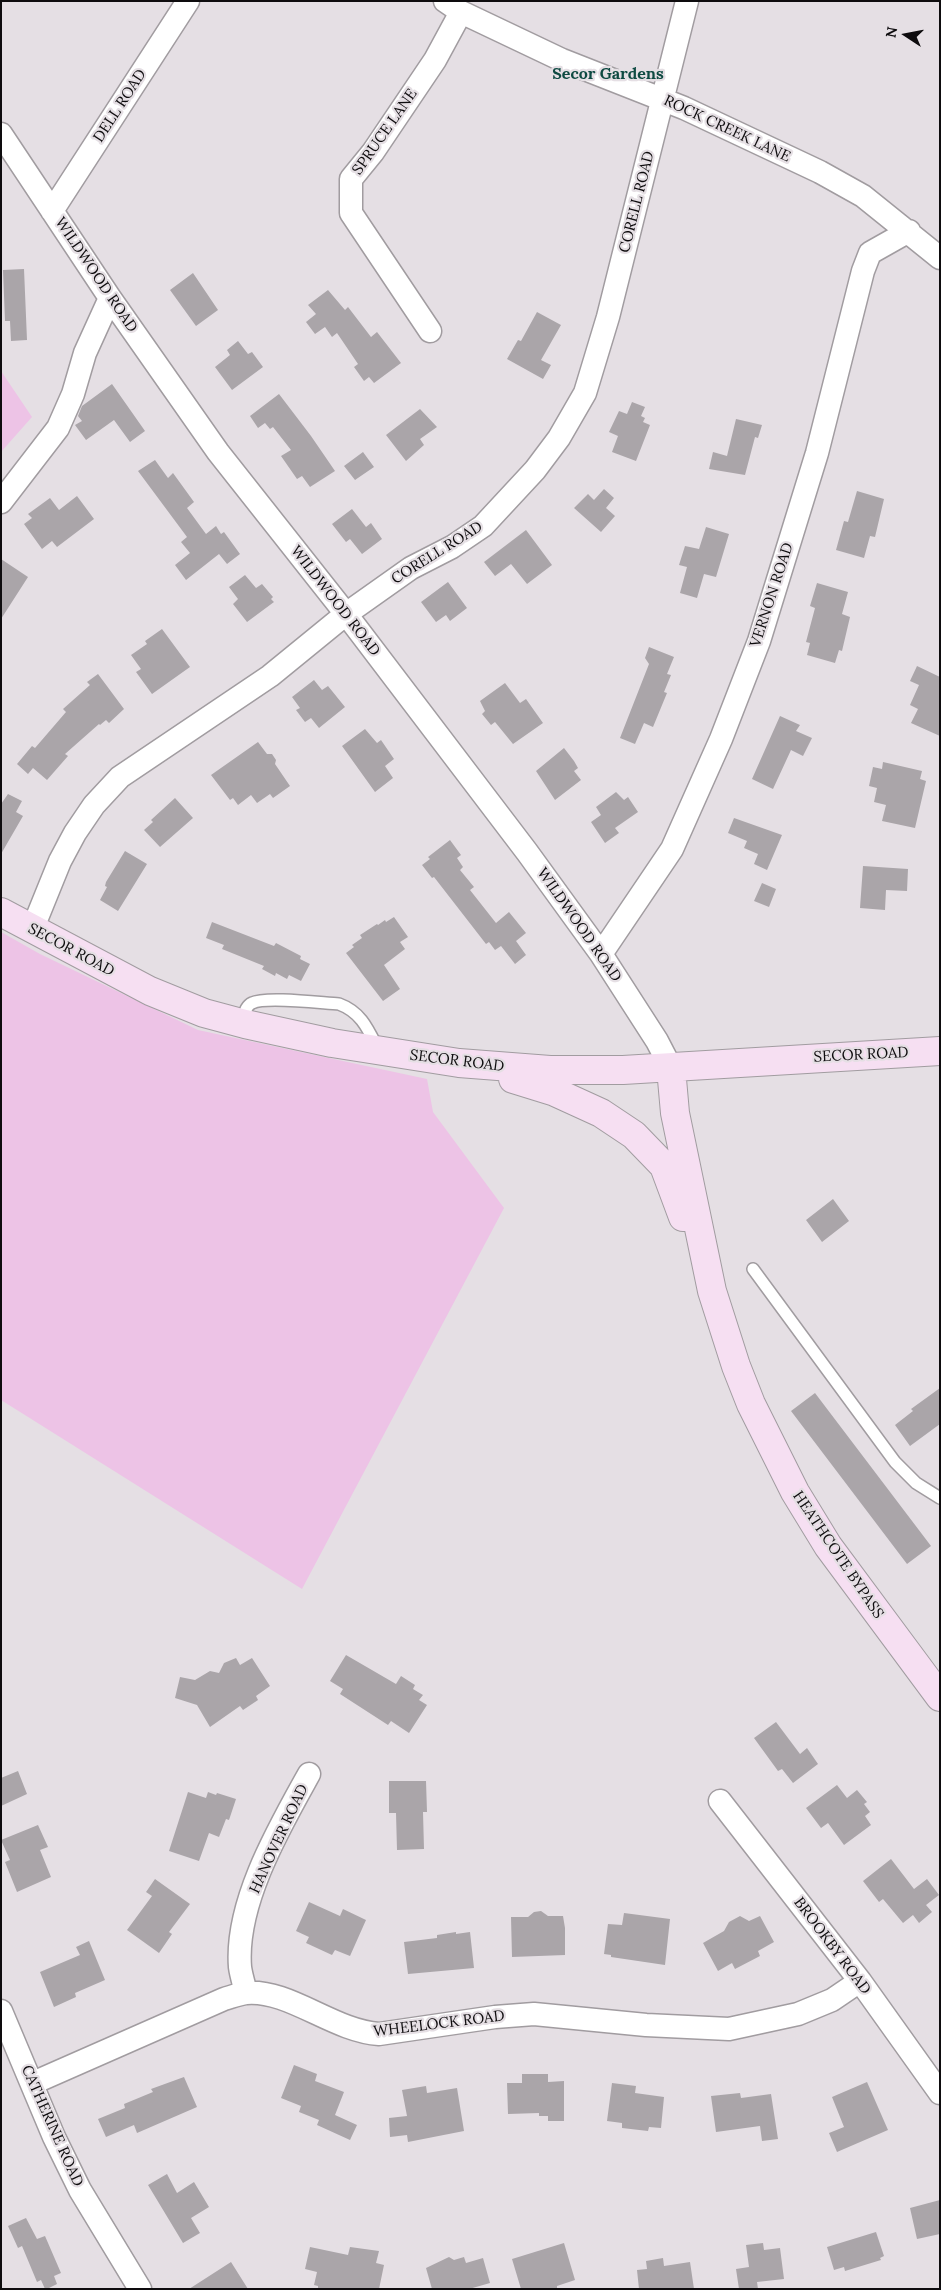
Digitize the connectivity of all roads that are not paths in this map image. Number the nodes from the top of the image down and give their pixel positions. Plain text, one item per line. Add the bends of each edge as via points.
1 (188, 1) edge
2 (686, 1) edge
3 (453, 6) edge
4 (663, 100) junction
5 (1, 134) edge
6 (52, 211) junction
7 (909, 231) junction
8 (940, 258) edge
9 (110, 298) junction
10 (430, 331) dead end
11 (1, 502) edge
12 (346, 614) junction
13 (1, 912) edge
14 (32, 930) junction
15 (602, 954) junction
16 (241, 1023) junction
17 (379, 1050) junction
18 (940, 1051) edge
19 (459, 1064) junction
20 (670, 1068) junction
21 (754, 1269) dead end
22 (712, 1291) junction
23 (940, 1498) edge
24 (940, 1697) edge
25 (309, 1774) dead end
26 (720, 1801) dead end
27 (860, 1981) junction
28 (246, 1993) junction
29 (1, 2011) edge
30 (32, 2083) junction
31 (940, 2093) edge
32 (140, 2289) edge

1 - 6 street, DELL ROAD
2 - 4 street, CORELL ROAD
3 - 4 street, ROCK CREEK LANE via 562,60
3 - 10 street, SPRUCE LANE via 435,60 351,179 351,214
4 - 7 street, ROCK CREEK LANE via 820,172 863,196
4 - 12 street, CORELL ROAD via 608,317 585,393 559,438 536,470 484,526 411,568
5 - 6 street, WILDWOOD ROAD
6 - 9 street, WILDWOOD ROAD
7 - 8 street, ROCK CREEK LANE
7 - 15 street, VERNON ROAD via 870,253 817,452 755,650 721,739 672,849
9 - 11 street via 58,428
9 - 12 street, WILDWOOD ROAD via 218,452
12 - 14 street, CORELL ROAD via 270,676 120,777 75,833
12 - 15 street, WILDWOOD ROAD
13 - 14 main road, SECOR ROAD
14 - 16 main road, SECOR ROAD via 150,992
15 - 20 street, WILDWOOD ROAD via 657,1041
16 - 17 main road, SECOR ROAD
16 - 17 lane via 252,1002 339,1004 350,1008 364,1021
17 - 19 main road, SECOR ROAD
18 - 20 main road, SECOR ROAD
19 - 20 main road, SECOR ROAD via 550,1070
19 - 22 main road via 555,1092 601,1113 634,1136 664,1166
20 - 22 main road via 675,1113
21 - 23 lane via 895,1462 916,1483
22 - 24 main road, HEATHCOTE BYPASS via 751,1404 795,1492 828,1546
25 - 28 street, HANOVER ROAD via 257,1880 245,1916 240,1967
26 - 27 street, BROOKBY ROAD
27 - 28 street, WHEELOCK ROAD via 832,2000 798,2014 729,2029 646,2026 534,2014 379,2034 362,2033 291,2003 264,1994
27 - 31 street, BROOKBY ROAD
28 - 30 street, WHEELOCK ROAD via 224,1999
29 - 30 street, CATHERINE ROAD
30 - 32 street, CATHERINE ROAD via 80,2190

